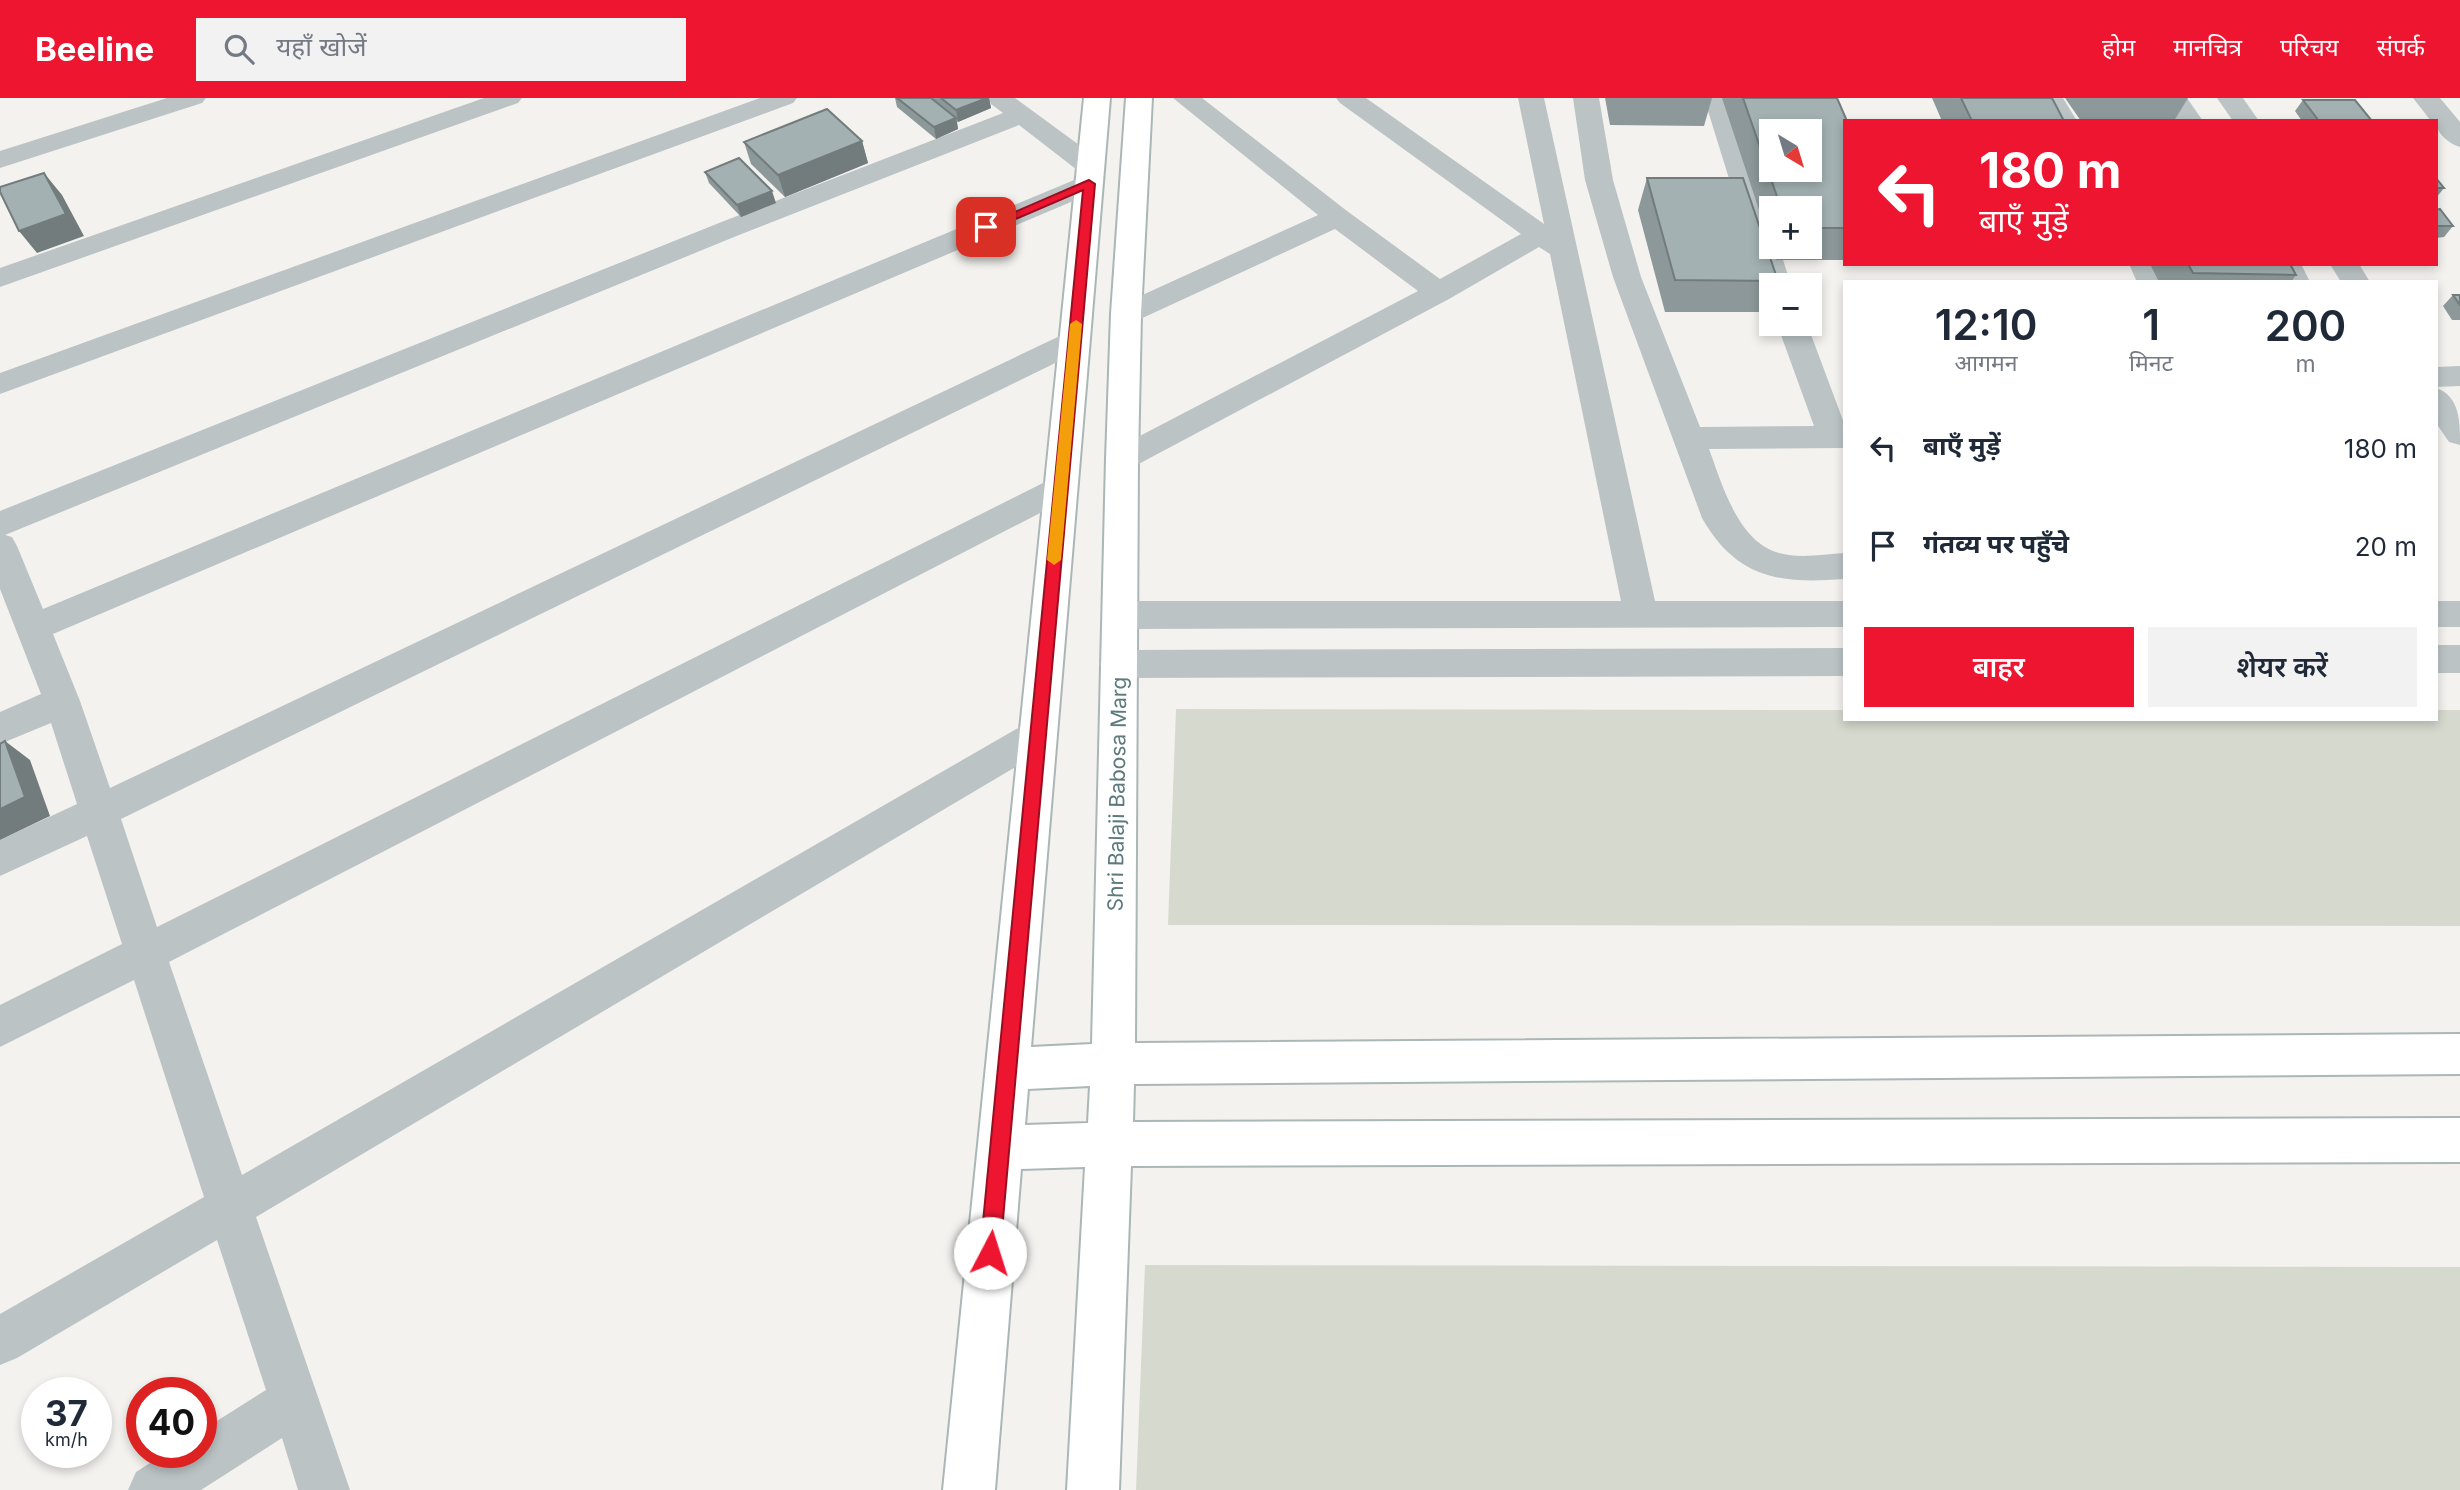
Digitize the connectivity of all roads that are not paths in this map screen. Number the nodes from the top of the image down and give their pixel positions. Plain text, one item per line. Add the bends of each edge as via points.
1 (193, 98) edge
2 (509, 98) edge
3 (784, 98) edge
4 (1097, 98) edge
5 (1139, 98) edge
6 (1186, 98) edge
7 (1349, 98) edge
8 (1531, 98) edge
9 (1586, 98) edge
10 (1717, 98) edge
11 (2049, 98) edge
12 (2174, 98) edge
13 (2230, 98) edge
14 (2426, 98) edge
15 (1010, 107) edge
16 (2063, 119) edge
17 (2189, 119) edge
18 (2245, 119) edge
19 (2460, 139) edge
20 (0, 160) edge
21 (1090, 175) junction
22 (1337, 217) junction
23 (1552, 243) junction
24 (1773, 273) edge
25 (0, 278) edge
26 (1439, 292) junction
27 (1126, 314) junction
28 (1797, 336) edge
29 (1075, 341) junction
30 (2460, 376) edge
31 (2438, 377) edge
32 (0, 384) edge
33 (2438, 402) edge
34 (2460, 434) edge
35 (1839, 437) edge
36 (1689, 438) junction
37 (1122, 459) junction
38 (1061, 488) junction
39 (0, 524) edge
40 (0, 546) edge
41 (1843, 566) edge
42 (1120, 614) junction
43 (1843, 614) edge
44 (2438, 614) edge
45 (2460, 614) edge
46 (1641, 615) junction
47 (34, 627) junction
48 (2438, 659) edge
49 (2460, 659) edge
50 (1843, 662) edge
51 (1118, 664) junction
52 (62, 701) junction
53 (0, 729) edge
54 (1038, 735) junction
55 (98, 810) junction
56 (0, 859) edge
57 (144, 953) junction
58 (0, 1027) edge
59 (2460, 1054) edge
60 (1113, 1065) junction
61 (1007, 1069) junction
62 (2460, 1140) edge
63 (1110, 1144) junction
64 (1000, 1148) junction
65 (230, 1207) junction
66 (0, 1341) edge
67 (295, 1401) junction
68 (154, 1490) edge
69 (324, 1490) edge
70 (968, 1490) edge
71 (1093, 1490) edge

1 - 20 street
2 - 25 street
3 - 32 street
4 - 21 street
5 - 27 street, Shri Balaji Babosa Marg
6 - 22 street
7 - 23 street
8 - 23 street
9 - 36 street via 1599,180 1627,277
10 - 24 street
11 - 16 street
12 - 17 street
13 - 18 street
14 - 19 street
15 - 21 street
15 - 39 street via 716,234
21 - 29 street
21 - 47 street
22 - 26 street
22 - 27 street
23 - 26 street
23 - 46 street
26 - 37 street
27 - 37 street, Shri Balaji Babosa Marg
28 - 35 street
29 - 38 street
29 - 55 street
30 - 31 street
33 - 34 street
35 - 36 street
36 - 41 street via 1719,518 1756,558 1782,569
37 - 42 street, Shri Balaji Babosa Marg
38 - 54 street
38 - 57 street
40 - 47 street
42 - 46 street
42 - 51 street, Shri Balaji Babosa Marg
43 - 46 street
44 - 45 street
47 - 52 street
48 - 49 street
50 - 51 street
51 - 60 street, Shri Balaji Babosa Marg
52 - 53 street
52 - 55 street
54 - 61 street
54 - 65 street
55 - 56 street
55 - 57 street
57 - 58 street
57 - 65 street
59 - 60 street
60 - 61 street
60 - 63 street, Shri Balaji Babosa Marg
61 - 64 street
62 - 63 street
63 - 64 street
63 - 71 street, Shri Balaji Babosa Marg
64 - 70 street
65 - 66 street
65 - 67 street
67 - 68 street
67 - 69 street

